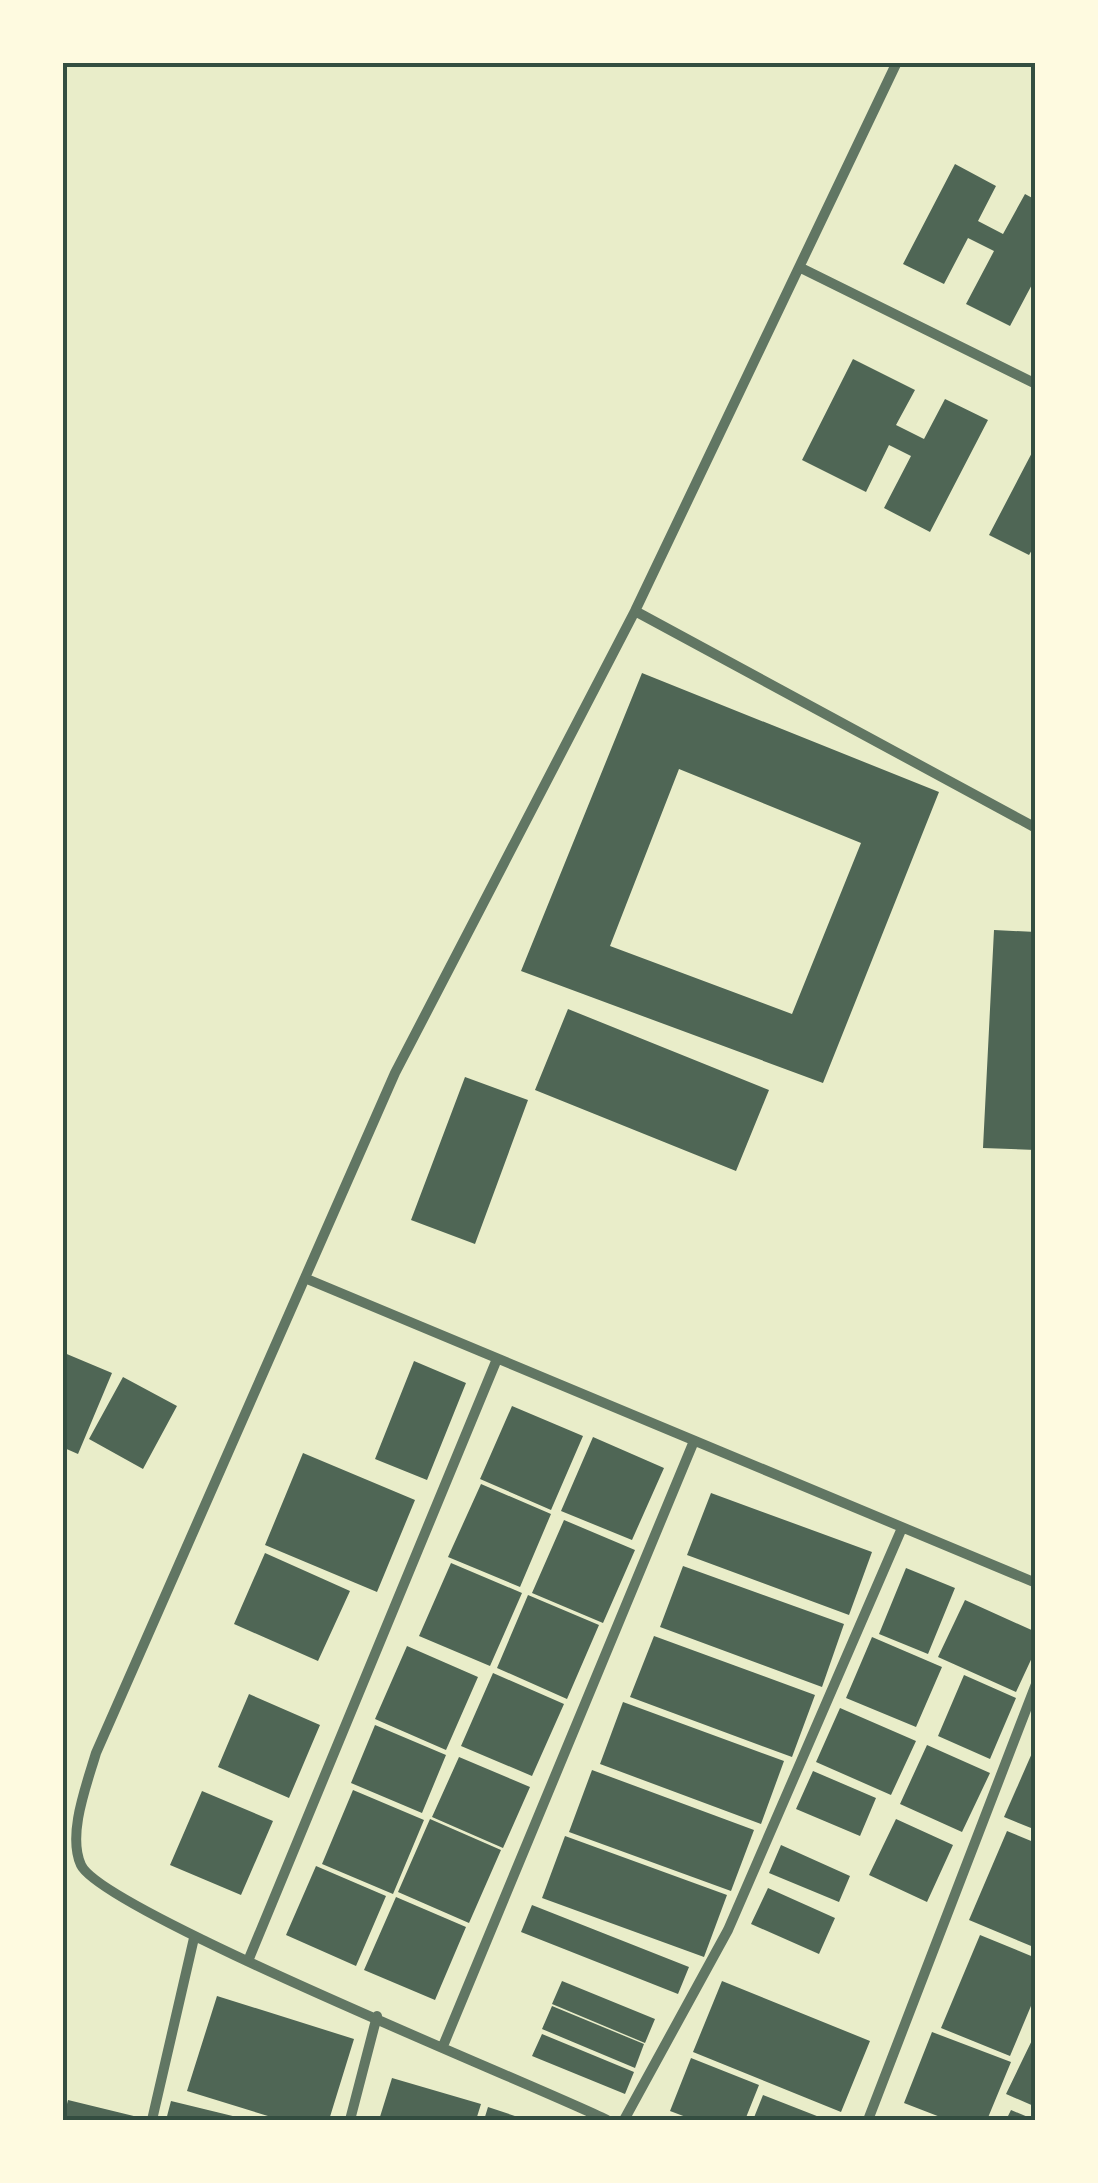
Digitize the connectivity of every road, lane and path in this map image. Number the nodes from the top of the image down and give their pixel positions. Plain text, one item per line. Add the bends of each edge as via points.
1 (897, 62) edge
2 (802, 268) junction
3 (1036, 384) edge
4 (636, 611) junction
5 (1036, 828) edge
6 (306, 1279) junction
7 (496, 1359) junction
8 (694, 1441) junction
9 (902, 1528) junction
10 (1036, 1583) edge
11 (1036, 1684) edge
12 (194, 1938) junction
13 (248, 1961) junction
14 (377, 2016) junction
15 (443, 2046) junction
16 (152, 2120) edge
17 (350, 2120) edge
18 (607, 2120) edge
19 (624, 2120) edge
20 (868, 2120) edge

1 - 2 street
2 - 3 street
2 - 4 street
4 - 5 street
4 - 6 street via 395,1072
6 - 7 street
6 - 12 street via 96,1753 80,1817 81,1866 94,1881
7 - 8 street
7 - 13 street
8 - 9 street
8 - 15 street
9 - 10 street
9 - 19 street via 728,1930
11 - 20 street
12 - 13 street
12 - 16 street
13 - 14 street
14 - 15 street
14 - 17 street
15 - 18 street

